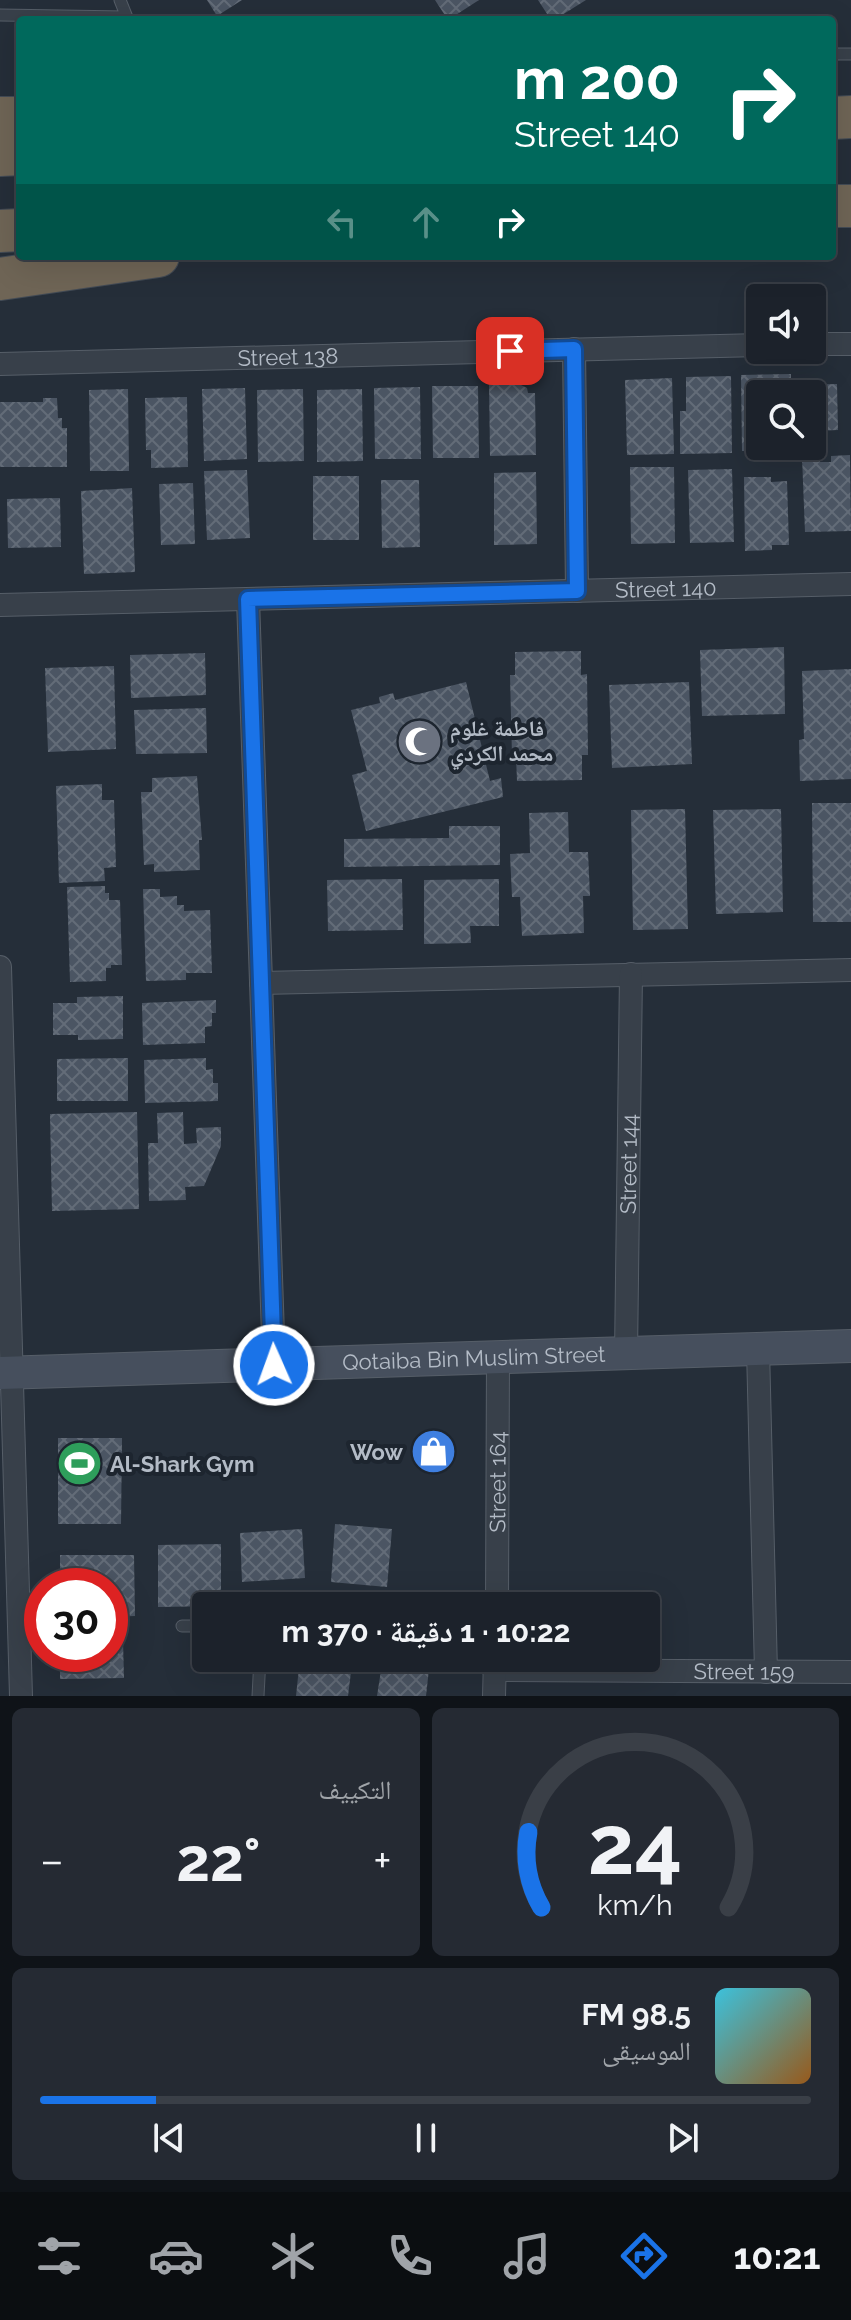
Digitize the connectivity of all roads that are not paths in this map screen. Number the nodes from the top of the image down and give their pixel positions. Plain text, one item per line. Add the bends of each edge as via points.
1 (0, 15) edge
2 (42, 16) edge
3 (131, 260) edge
4 (0, 279) edge
5 (826, 344) edge
6 (851, 344) edge
7 (746, 345) edge
8 (574, 349) junction
9 (0, 364) edge
10 (851, 584) edge
11 (577, 591) junction
12 (248, 599) junction
13 (0, 605) edge
14 (0, 967) edge
15 (851, 970) edge
16 (631, 974) junction
17 (261, 983) junction
18 (851, 1346) edge
19 (758, 1349) junction
20 (626, 1354) junction
21 (498, 1358) junction
22 (274, 1365) junction
23 (6, 1373) edge
24 (497, 1592) edge
25 (182, 1626) dead end
26 (192, 1626) edge
27 (660, 1669) edge
28 (259, 1672) edge
29 (494, 1672) edge
30 (766, 1672) junction
31 (851, 1672) edge
32 (21, 1696) edge
33 (258, 1696) edge
34 (494, 1696) edge

1 - 2 lane
3 - 4 highway
5 - 6 street
7 - 8 street, Street 138
8 - 9 street, Street 138
8 - 11 street
10 - 11 street, Street 140
11 - 12 street, Street 140
12 - 13 street, Street 140
12 - 17 street
14 - 23 street
15 - 16 street
16 - 17 street
16 - 20 street, Street 144
17 - 22 street
18 - 19 street, Qotaiba Bin Muslim Street
19 - 20 street, Qotaiba Bin Muslim Street
19 - 30 street
20 - 21 street, Qotaiba Bin Muslim Street
21 - 22 street, Qotaiba Bin Muslim Street
21 - 24 street, Street 164
22 - 23 street, Qotaiba Bin Muslim Street
23 - 32 street
25 - 26 lane
27 - 30 street, Street 159
28 - 33 lane
29 - 34 street
30 - 31 street, Street 159

